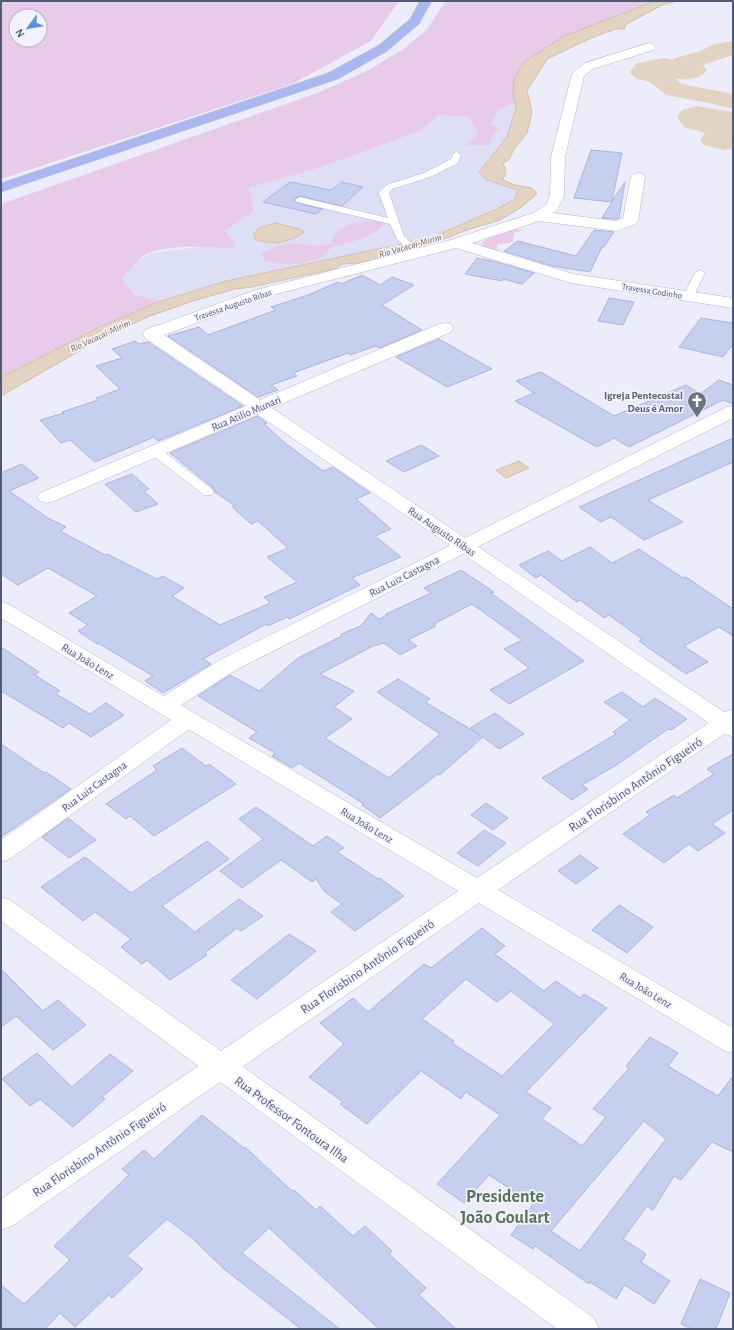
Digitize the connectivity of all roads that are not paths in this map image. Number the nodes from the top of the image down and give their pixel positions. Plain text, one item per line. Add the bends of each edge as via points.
1 (426, 1) edge
2 (649, 47) dead end
3 (457, 155) dead end
4 (638, 177) dead end
5 (1, 188) edge
6 (300, 200) dead end
7 (538, 216) junction
8 (394, 222) junction
9 (456, 242) junction
10 (416, 253) junction
11 (700, 273) dead end
12 (688, 297) junction
13 (733, 303) edge
14 (445, 328) dead end
15 (151, 334) joint
16 (259, 407) junction
17 (733, 411) edge
18 (155, 451) junction
19 (208, 492) dead end
20 (47, 497) dead end
21 (464, 546) junction
22 (1, 609) edge
23 (164, 706) junction
24 (188, 719) junction
25 (730, 723) edge
26 (1, 853) edge
27 (478, 890) junction
28 (1, 907) edge
29 (733, 1042) edge
30 (220, 1067) junction
31 (1, 1216) edge
32 (583, 1329) edge

1 - 5 highway via 415,20 383,48 333,76
2 - 7 street via 589,66 578,74 558,157 557,196 552,207
3 - 8 lane via 455,161 427,175 389,187 384,193
4 - 7 street via 630,221 624,224 617,226
6 - 8 lane
7 - 9 street, Travessa Augusto Ribas
8 - 10 lane via 400,238
9 - 10 street, Travessa Augusto Ribas
9 - 12 street, Travessa Godinho via 571,278
10 - 15 street, Travessa Augusto Ribas via 262,293
11 - 12 lane
12 - 13 street, Travessa Godinho
14 - 16 street, Rua Atilio Munari
15 - 16 street, Rua Augusto Ribas
16 - 18 street, Rua Atilio Munari
16 - 21 street, Rua Augusto Ribas
17 - 21 street, Rua Luiz Castagna
18 - 19 lane
18 - 20 street, Rua Atilio Munari
21 - 23 street, Rua Luiz Castagna via 226,666
21 - 25 street, Rua Augusto Ribas
22 - 23 street, Rua João Lenz
23 - 24 street, Rua João Lenz
24 - 26 street, Rua Luiz Castagna
24 - 27 street, Rua João Lenz
25 - 27 street, Rua Florisbino Antônio Figueiró
27 - 29 street, Rua João Lenz
27 - 30 street, Rua Florisbino Antônio Figueiró
28 - 30 street, Rua Professor Fontoura Ilha
30 - 31 street, Rua Florisbino Antônio Figueiró
30 - 32 street, Rua Professor Fontoura Ilha

